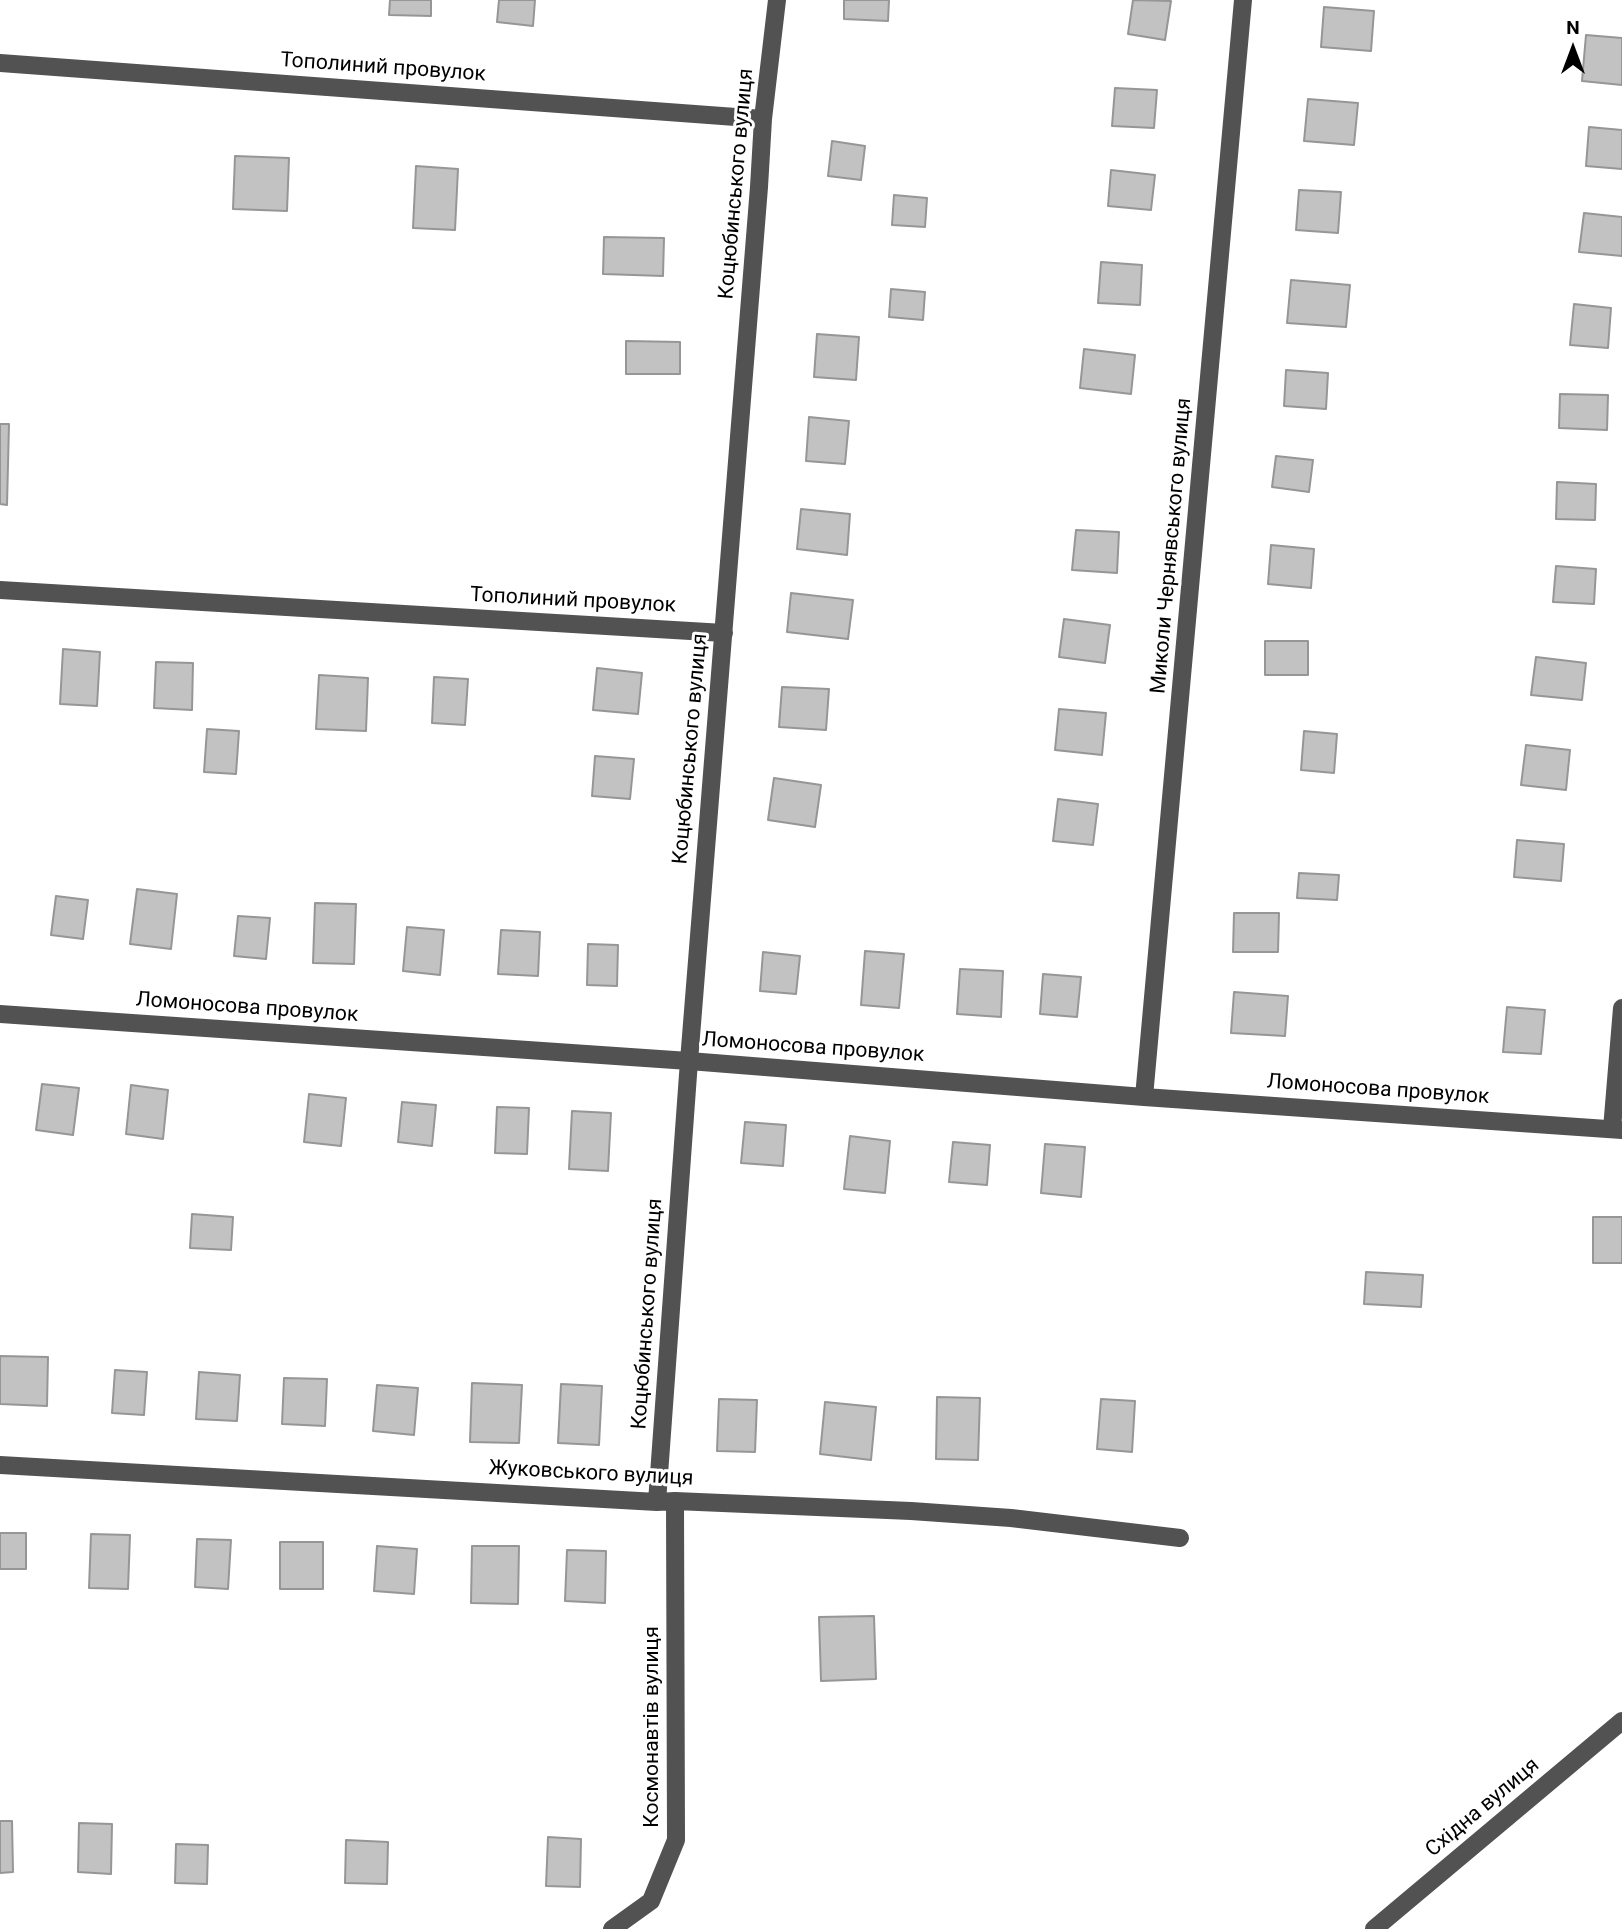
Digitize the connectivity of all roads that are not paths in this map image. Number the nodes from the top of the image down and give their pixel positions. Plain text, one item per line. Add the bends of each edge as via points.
1 (777, 0) edge
2 (1243, 0) edge
3 (0, 63) edge
4 (763, 119) junction
5 (0, 590) edge
6 (724, 633) junction
7 (1622, 1008) edge
8 (0, 1014) edge
9 (689, 1061) junction
10 (1144, 1097) junction
11 (1617, 1130) edge
12 (0, 1465) edge
13 (675, 1501) junction
14 (657, 1502) junction
15 (1180, 1538) dead end
16 (1622, 1721) edge
17 (612, 1929) edge
18 (1374, 1929) edge

1 - 4 street, Коцюбинського вулиця
2 - 10 street, Миколи Чернявського вулиця
3 - 4 street, Тополиний провулок
4 - 6 street, Коцюбинського вулиця
5 - 6 street, Тополиний провулок
6 - 9 street, Коцюбинського вулиця
7 - 11 street
8 - 9 street, Ломоносова провулок
9 - 10 street, Ломоносова провулок
9 - 14 street, Коцюбинського вулиця
10 - 11 street, Ломоносова провулок
12 - 14 street, Жуковського вулиця
13 - 14 street, Жуковського вулиця
13 - 15 street, Жуковського вулиця via 1011,1518
13 - 17 street, Космонавтів вулиця via 676,1840 651,1901
16 - 18 street, Східна вулиця

